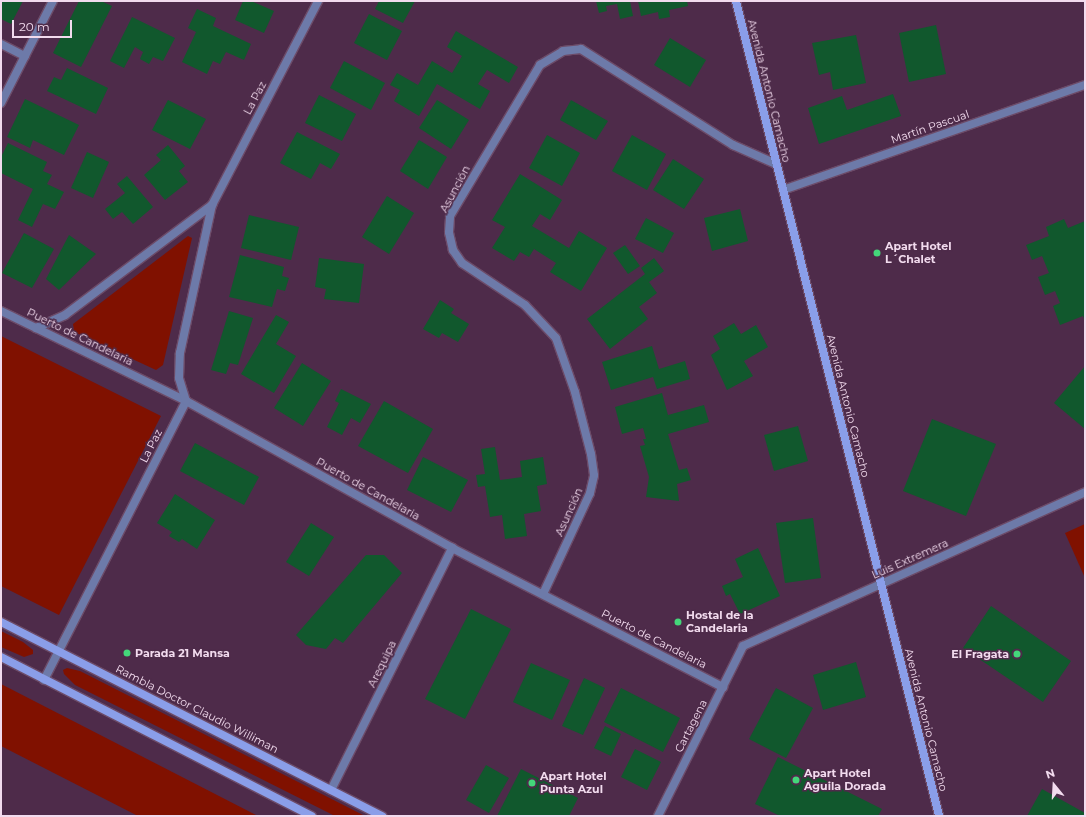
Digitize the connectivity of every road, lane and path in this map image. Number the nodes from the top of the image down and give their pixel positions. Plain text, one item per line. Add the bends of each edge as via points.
1 (52, 1) edge
2 (318, 1) edge
3 (736, 1) edge
4 (1, 44) edge
5 (25, 56) junction
6 (1085, 85) edge
7 (1, 103) edge
8 (776, 164) junction
9 (782, 190) junction
10 (212, 205) junction
11 (1, 311) edge
12 (36, 328) junction
13 (186, 401) junction
14 (1085, 492) edge
15 (452, 548) junction
16 (881, 584) junction
17 (543, 594) junction
18 (1, 622) edge
19 (743, 646) joint
20 (59, 652) junction
21 (1, 657) edge
22 (44, 680) junction
23 (723, 687) junction
24 (331, 790) junction
25 (312, 816) edge
26 (382, 816) edge
27 (658, 816) edge
28 (939, 816) edge

1 - 5 street
2 - 10 street, La Paz
3 - 8 street, Avenida Antonio Camacho
4 - 5 street
5 - 7 street
6 - 9 street, Martín Pascual
8 - 9 street, Avenida Antonio Camacho
8 - 17 street, Asunción via 733,146 581,49 563,51 540,65 450,216 449,232 453,250 462,263 525,305 556,338 575,392 591,454 594,475 590,493
9 - 16 street, Avenida Antonio Camacho
10 - 12 street, La Paz via 65,315
10 - 13 street, La Paz via 180,353 179,378
11 - 12 street, Puerto de Candelaria
12 - 13 street, Puerto de Candelaria
13 - 15 street, Puerto de Candelaria
13 - 20 street, La Paz
14 - 16 street, Luis Extremera
15 - 17 street, Puerto de Candelaria
15 - 24 street, Arequipa
16 - 19 street, Luis Extremera
16 - 28 street, Avenida Antonio Camacho
17 - 23 street, Puerto de Candelaria
18 - 20 street, Rambla Doctor Claudio Williman
19 - 23 street, Cartagena
20 - 22 street, La Paz
20 - 24 street, Rambla Doctor Claudio Williman
21 - 22 street
22 - 25 street
23 - 27 street, Cartagena
24 - 26 street, Rambla Doctor Claudio Williman

